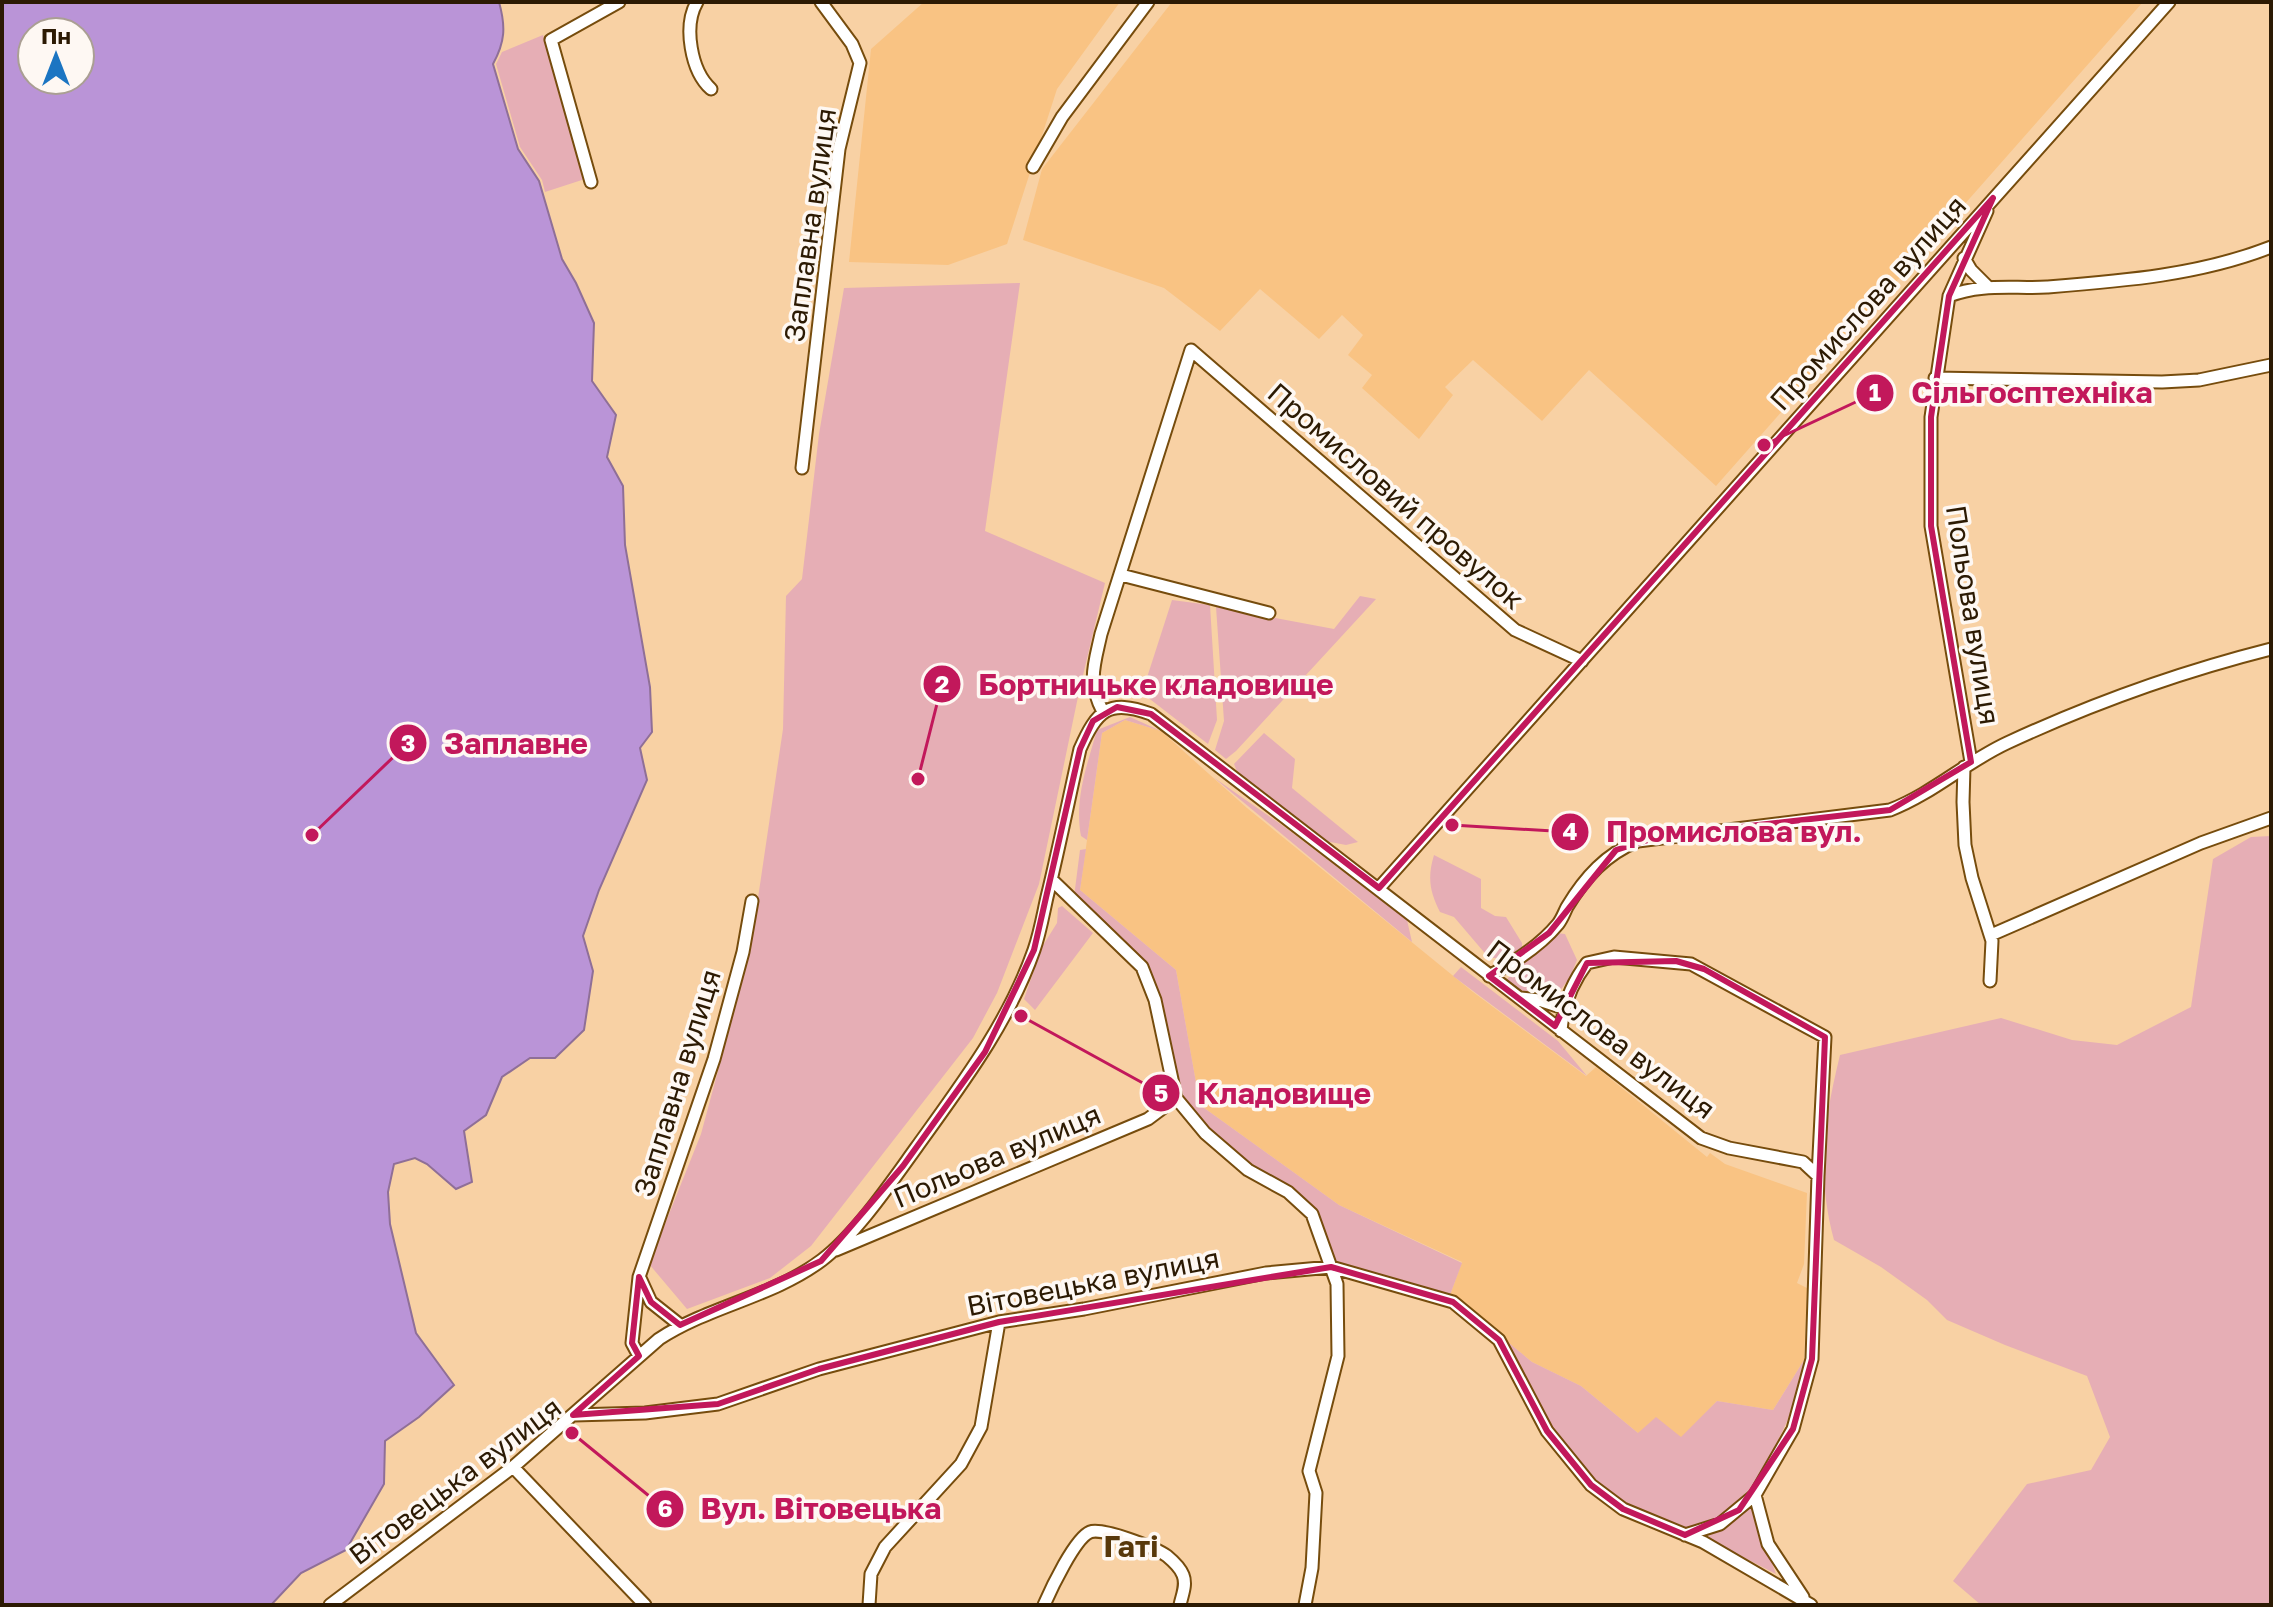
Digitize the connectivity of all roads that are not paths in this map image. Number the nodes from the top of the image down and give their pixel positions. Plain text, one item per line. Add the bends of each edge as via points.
1 (619, 2) edge
2 (697, 2) edge
3 (821, 2) edge
4 (1148, 2) edge
5 (2169, 2) edge
6 (711, 89) dead end
7 (1033, 167) dead end
8 (591, 182) dead end
9 (1993, 198) junction
10 (2271, 247) edge
11 (1964, 258) junction
12 (1988, 287) junction
13 (1949, 296) junction
14 (2271, 365) edge
15 (1935, 378) junction
16 (802, 468) dead end
17 (1121, 575) junction
18 (1269, 613) dead end
19 (2271, 649) edge
20 (1582, 661) junction
21 (1103, 712) junction
22 (1968, 764) junction
23 (2271, 818) edge
24 (1052, 880) junction
25 (1379, 888) junction
26 (752, 901) dead end
27 (1991, 935) junction
28 (1489, 976) junction
29 (1990, 981) dead end
30 (1519, 998) junction
31 (1563, 1008) junction
32 (1561, 1031) junction
33 (1176, 1098) junction
34 (1818, 1176) junction
35 (832, 1251) junction
36 (1331, 1267) junction
37 (639, 1277) junction
38 (999, 1322) junction
39 (680, 1325) junction
40 (639, 1356) junction
41 (573, 1415) junction
42 (513, 1467) junction
43 (1755, 1495) junction
44 (1685, 1535) junction
45 (1809, 1603) edge
46 (330, 1605) edge
47 (645, 1605) edge
48 (869, 1605) edge
49 (1044, 1605) edge
50 (1180, 1605) edge
51 (1305, 1605) edge

1 - 8 street via 551,40
2 - 6 street via 691,26 695,68
3 - 16 street, Заплавна вулиця via 860,63 839,149
4 - 7 street via 1062,117
5 - 9 street, Промислова вулиця
9 - 11 street, Польова вулиця
9 - 20 street, Промислова вулиця
10 - 12 street via 2164,275
11 - 12 street
11 - 13 street, Польова вулиця
12 - 13 street
13 - 15 street, Польова вулиця
14 - 15 street via 2162,382
15 - 22 street, Польова вулиця via 1931,526
17 - 18 street
17 - 20 street, Промисловий провулок via 1191,350 1515,630
17 - 21 street via 1093,670 1093,693
19 - 22 street, Польова вулиця via 2147,685
20 - 25 street, Промислова вулиця
21 - 24 street via 1080,749
21 - 25 street, Промислова вулиця via 1133,707 1151,714
22 - 27 street, Польова вулиця via 1965,845
22 - 28 street, Польова вулиця via 1890,810 1661,836 1616,850 1598,865 1560,922 1516,962
23 - 27 street
24 - 33 street via 1142,967 1155,1000
24 - 35 street via 1034,950 985,1052 903,1166
25 - 28 street, Промислова вулиця
26 - 37 street, Заплавна вулиця via 714,1059
27 - 29 street, Польова вулиця
28 - 30 street, Промислова вулиця
30 - 31 street
30 - 32 street, Промислова вулиця
31 - 32 street
31 - 34 street via 1587,963 1614,957 1676,961 1704,969 1825,1037
32 - 34 street, Промислова вулиця via 1701,1138 1803,1162
33 - 35 street, Польова вулиця via 1148,1119
33 - 36 street via 1205,1133 1248,1170 1288,1192 1312,1214
34 - 43 street via 1812,1359 1793,1429
35 - 39 street via 760,1294
36 - 38 street, Вітовецька вулиця via 1266,1273
36 - 44 street, Вітовецька вулиця via 1453,1302 1499,1340 1547,1431 1591,1485 1623,1509
36 - 51 street via 1337,1284 1338,1356 1309,1471 1316,1493
37 - 39 street via 651,1302
37 - 40 street, Заплавна вулиця via 632,1343
38 - 41 street, Вітовецька вулиця via 819,1369 718,1404
38 - 48 street via 981,1427 961,1464 885,1547 871,1574
39 - 40 street
40 - 41 street
41 - 42 street, Вітовецька вулиця
42 - 46 street, Вітовецька вулиця
42 - 47 street
43 - 44 street via 1720,1524
43 - 45 street via 1768,1544
44 - 45 street, Вітовецька вулиця
49 - 50 street via 1084,1536 1103,1531 1177,1564 1185,1587

